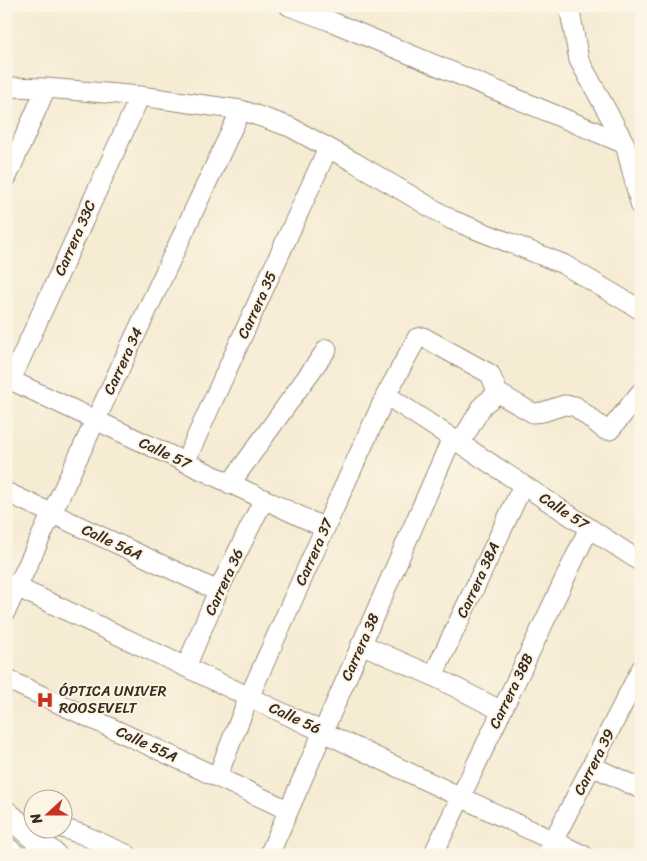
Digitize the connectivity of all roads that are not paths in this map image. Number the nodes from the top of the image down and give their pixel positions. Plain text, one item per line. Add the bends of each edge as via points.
1 (289, 6) edge
2 (569, 6) edge
3 (6, 87) edge
4 (46, 88) junction
5 (140, 96) junction
6 (240, 110) junction
7 (625, 144) junction
8 (328, 148) junction
9 (6, 179) edge
10 (641, 207) edge
11 (641, 310) edge
12 (327, 349) dead end
13 (8, 379) edge
14 (641, 392) edge
15 (498, 393) junction
16 (386, 395) junction
17 (96, 420) junction
18 (456, 441) junction
19 (185, 462) junction
20 (230, 484) junction
21 (523, 485) junction
22 (6, 492) edge
23 (264, 499) junction
24 (52, 514) junction
25 (325, 528) junction
26 (590, 528) junction
27 (641, 562) edge
28 (12, 584) edge
29 (218, 591) junction
30 (6, 611) edge
31 (361, 644) junction
32 (186, 667) junction
33 (641, 669) edge
34 (433, 676) junction
35 (6, 679) edge
36 (249, 697) junction
37 (502, 711) junction
38 (323, 732) junction
39 (592, 766) junction
40 (217, 777) junction
41 (641, 789) edge
42 (461, 797) junction
43 (288, 810) junction
44 (17, 817) edge
45 (72, 831) edge
46 (550, 848) edge
47 (6, 849) edge
48 (13, 855) edge
49 (54, 855) edge
50 (128, 855) edge
51 (269, 855) edge
52 (433, 855) edge
53 (583, 855) edge

1 - 7 street
2 - 7 street via 580,60
3 - 4 street
4 - 5 street
4 - 9 street
5 - 6 street
5 - 13 street, Carrera 33C
6 - 8 street via 290,126
6 - 17 street, Carrera 34
7 - 10 street
8 - 11 street via 452,220 563,264
8 - 19 street, Carrera 35
12 - 20 street
13 - 17 street, Calle 57
14 - 15 street via 610,430 605,430 575,406 564,404 533,413
15 - 16 street, Carrera 37 via 490,374 423,337 417,338
15 - 18 street, Carrera 38 via 483,405
16 - 18 street, Calle 57
16 - 25 street, Carrera 37
17 - 19 street, Calle 57
17 - 24 street, Carrera 34
18 - 21 street, Calle 57
18 - 31 street, Carrera 38
19 - 20 street, Calle 57
20 - 23 street, Calle 57
21 - 26 street, Calle 57
21 - 34 street, Carrera 38A
22 - 24 street, Calle 56A
23 - 25 street, Calle 57
23 - 29 street, Carrera 36
24 - 28 street, Carrera 34
24 - 29 street, Calle 56A
25 - 36 street, Carrera 37
26 - 27 street, Calle 57
26 - 37 street, Carrera 38B
28 - 30 street, Carrera 34
28 - 32 street, Calle 56
29 - 32 street, Carrera 36
31 - 34 street
31 - 38 street, Carrera 38
32 - 36 street, Calle 56
33 - 39 street, Carrera 39
34 - 37 street
35 - 40 street, Calle 55A
36 - 38 street, Calle 56
36 - 40 street, Carrera 37
37 - 42 street, Carrera 38B
38 - 42 street, Calle 56
38 - 43 street, Carrera 38
39 - 41 street
39 - 46 street, Carrera 39
40 - 43 street, Calle 55A
42 - 46 street, Calle 56
42 - 52 street, Carrera 38B
43 - 51 street, Carrera 38
44 - 49 main road
45 - 50 street
46 - 53 street, Calle 56
47 - 48 main road

